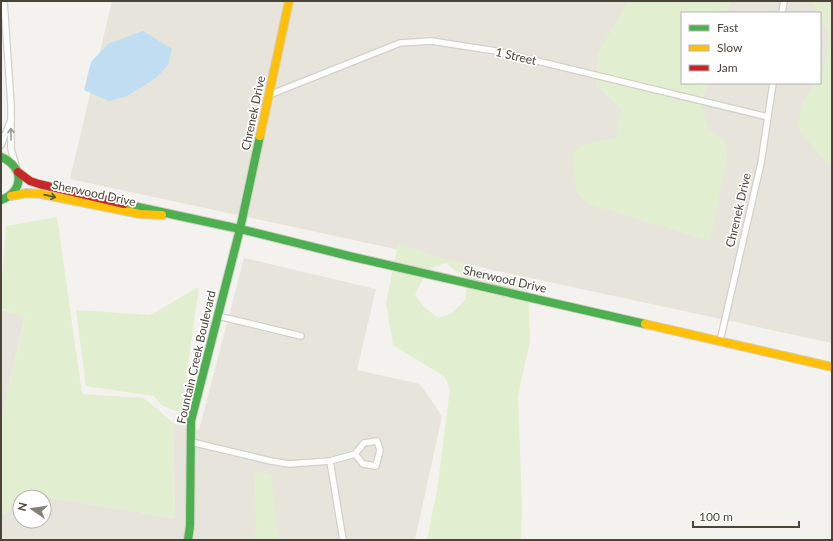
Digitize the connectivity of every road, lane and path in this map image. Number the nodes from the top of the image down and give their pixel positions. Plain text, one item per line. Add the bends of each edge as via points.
1 (4, 1) edge
2 (289, 1) edge
3 (784, 1) edge
4 (782, 12) edge
5 (773, 84) edge
6 (269, 95) junction
7 (768, 117) junction
8 (11, 120) junction
9 (1, 145) edge
10 (1, 157) edge
11 (18, 172) junction
12 (4, 200) edge
13 (173, 214) junction
14 (240, 229) junction
15 (218, 316) junction
16 (301, 336) dead end
17 (720, 341) junction
18 (832, 367) edge
19 (191, 442) junction
20 (355, 454) junction
21 (330, 460) junction
22 (188, 540) edge
23 (343, 540) edge

1 - 8 street
2 - 6 street, Chrenek Drive
3 - 4 street
5 - 7 street, Chrenek Drive
6 - 7 street, 1 Street via 400,43 431,41 496,51
6 - 14 street, Chrenek Drive
7 - 17 street, Chrenek Drive via 761,163
8 - 9 street
11 -> 8 street via 11,149
10 - 11 street, Sherwood Drive via 10,161
11 - 12 street via 16,191
11 - 13 street, Sherwood Drive via 39,184
12 -> 13 street, Sherwood Drive via 34,193 140,214
13 - 14 street, Sherwood Drive
14 - 15 street, Fountain Creek Boulevard
14 - 17 street, Sherwood Drive
15 - 16 street
15 - 19 street, Fountain Creek Boulevard via 191,421
17 - 18 street, Sherwood Drive
19 - 21 street via 289,464
19 - 22 street, Fountain Creek Boulevard
20 - 20 street via 364,443 377,440 380,450 376,466 363,464
20 - 21 street
21 - 23 street

